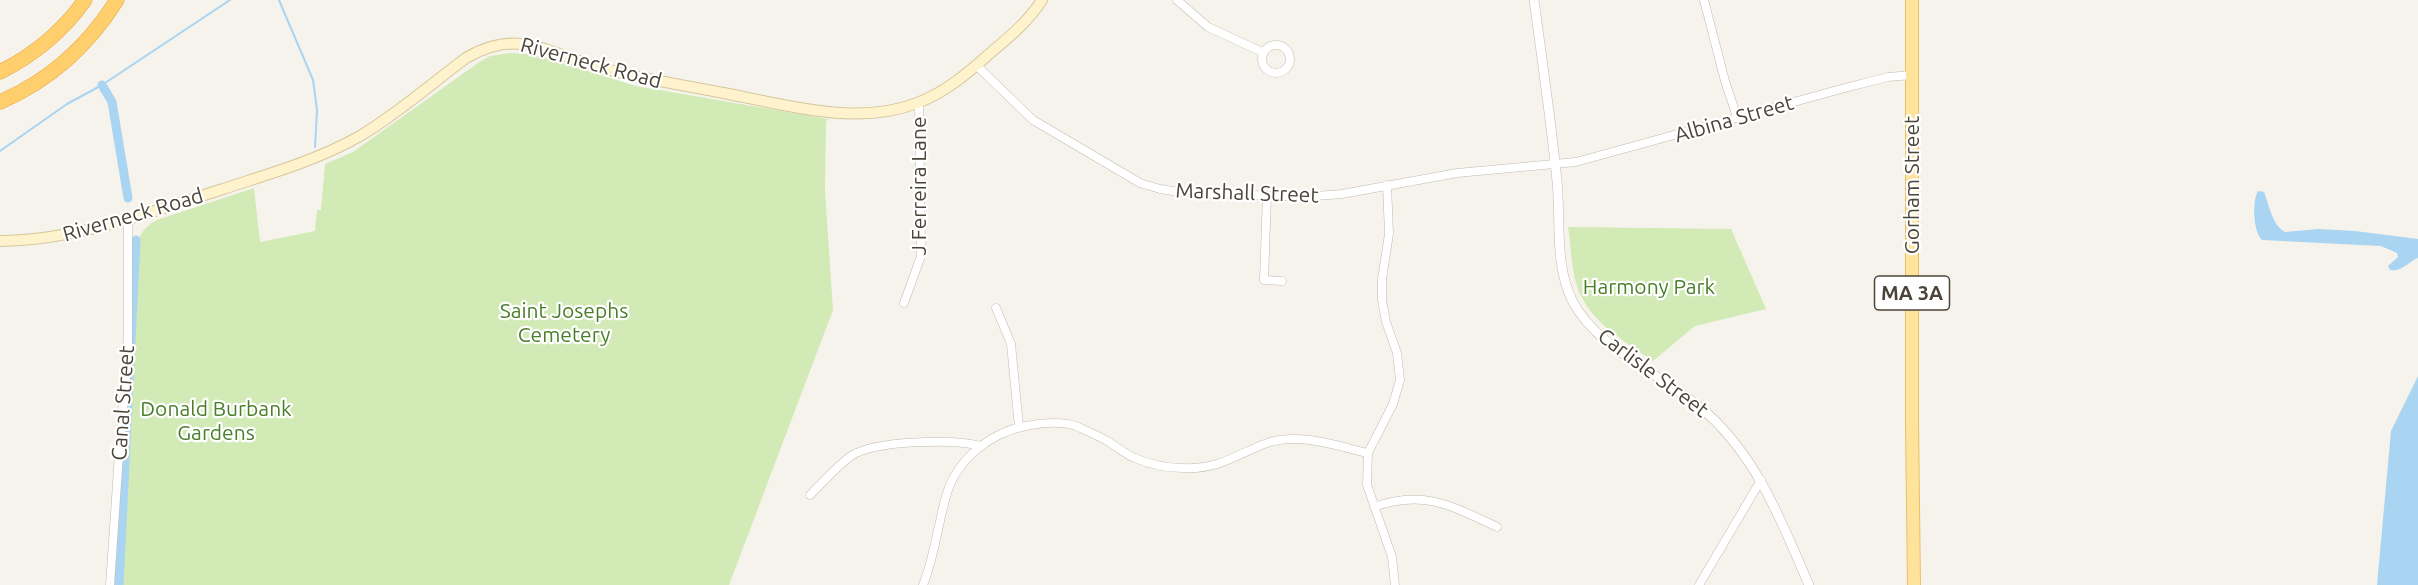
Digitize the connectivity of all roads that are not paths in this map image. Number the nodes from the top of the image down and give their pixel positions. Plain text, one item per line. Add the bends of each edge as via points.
1 (85, 0) edge
2 (117, 0) edge
3 (1042, 0) edge
4 (1178, 0) edge
5 (1534, 0) edge
6 (1704, 0) edge
7 (1912, 0) edge
8 (1263, 52) dead end
9 (976, 65) junction
10 (0, 72) edge
11 (1912, 75) junction
12 (0, 102) edge
13 (919, 102) junction
14 (1737, 117) junction
15 (1555, 164) junction
16 (1387, 185) junction
17 (1267, 195) junction
18 (128, 220) junction
19 (0, 241) edge
20 (1282, 281) dead end
21 (904, 303) dead end
22 (996, 308) dead end
23 (1018, 427) junction
24 (981, 446) junction
25 (1368, 453) junction
26 (1761, 480) junction
27 (810, 495) dead end
28 (1374, 507) junction
29 (1497, 527) dead end
30 (110, 585) edge
31 (923, 585) edge
32 (1395, 585) edge
33 (1700, 585) edge
34 (1809, 585) edge
35 (1914, 585) edge

1 - 10 highway via 48,40
2 - 12 highway via 71,57 40,81
3 - 9 main road, Riverneck Road via 1023,24
4 - 8 street via 1208,27
5 - 15 street, Carlisle Street
6 - 14 street
7 - 11 main road, Gorham Street / MA 3A
9 - 13 main road, Riverneck Road
9 - 17 street, Marshall Street via 1038,123 1140,183 1180,192
11 - 14 street, Albina Street via 1888,77
11 - 35 main road, Gorham Street / MA 3A
13 - 18 main road, Riverneck Road via 878,112 810,109 663,82 594,66 537,46 501,43 466,58 374,127 330,151
13 - 21 street, J Ferreira Lane via 921,256
14 - 15 street, Albina Street via 1576,162
15 - 16 street, Marshall Street
15 - 26 street, Carlisle Street via 1563,267 1568,291 1579,312 1604,339 1707,413 1739,447
16 - 17 street, Marshall Street via 1324,196
16 - 25 street via 1389,234 1382,300 1400,380 1393,404
17 - 20 street via 1264,280
18 - 19 main road, Riverneck Road via 59,236
18 - 30 street, Canal Street via 128,356
22 - 23 street via 1011,344
23 - 24 street
23 - 25 street via 1041,423 1073,425 1134,458 1188,469 1217,465 1270,442 1293,439
24 - 27 street via 964,441 870,448 852,455
24 - 31 street via 960,467 948,492
25 - 28 street via 1367,484
26 - 33 street
26 - 34 street, Carlisle Street
28 - 29 street via 1395,499 1426,500 1455,507
28 - 32 street via 1392,557

